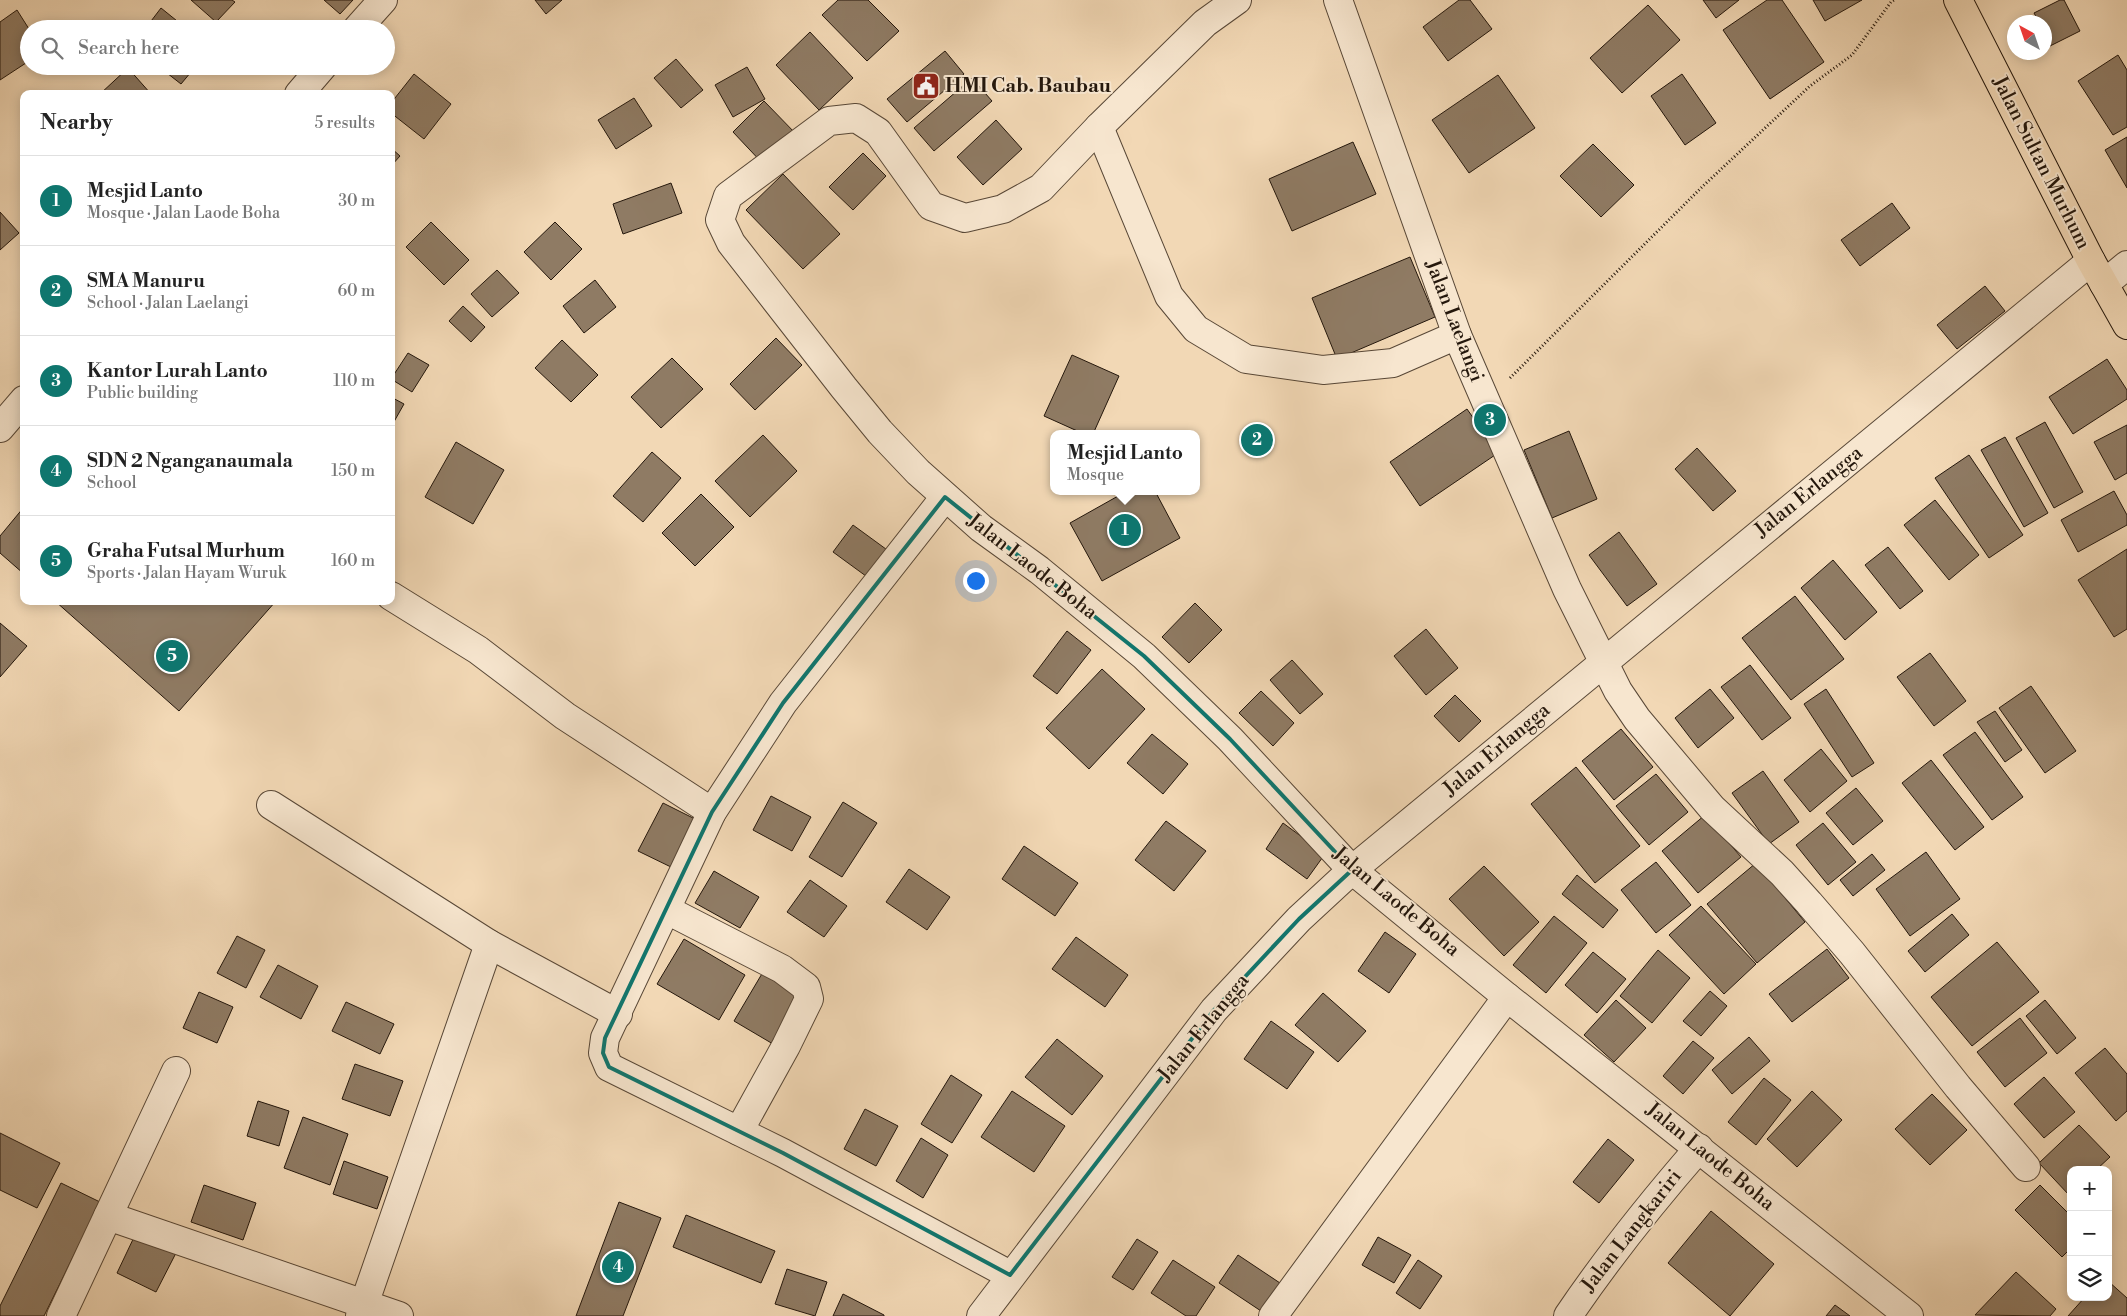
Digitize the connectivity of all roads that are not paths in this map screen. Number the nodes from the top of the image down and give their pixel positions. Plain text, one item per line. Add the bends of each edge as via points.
1 (383, 0) edge
2 (1237, 0) edge
3 (1338, 0) edge
4 (1958, 0) edge
5 (365, 20) edge
6 (315, 75) edge
7 (302, 90) edge
8 (1099, 127) junction
9 (2127, 265) edge
10 (2097, 272) junction
11 (2127, 325) edge
12 (1457, 335) junction
13 (20, 405) edge
14 (0, 428) edge
15 (945, 497) junction
16 (395, 598) edge
17 (1603, 662) junction
18 (271, 805) dead end
19 (712, 812) junction
20 (1352, 870) junction
21 (667, 910) junction
22 (489, 944) junction
23 (1507, 997) junction
24 (618, 1014) junction
25 (176, 1071) dead end
26 (739, 1131) junction
27 (1699, 1148) junction
28 (2026, 1167) dead end
29 (108, 1216) junction
30 (1010, 1275) junction
31 (362, 1310) edge
32 (62, 1316) edge
33 (399, 1316) edge
34 (981, 1316) edge
35 (1273, 1316) edge
36 (1568, 1316) edge
37 (1909, 1316) edge

1 - 5 street
2 - 8 street, Jalan Laode Boha via 1206,23
3 - 12 street, Jalan Laelangi
4 - 10 highway, Jalan Sultan Murhum
6 - 7 street
8 - 12 street via 1169,296 1196,329 1238,354 1323,370 1393,363
8 - 15 street, Jalan Laode Boha via 1041,188 1002,209 965,218 931,206 878,132 856,118 829,121 728,196 720,220 731,243 880,432
9 - 10 street, Jalan Erlangga
10 - 11 highway, Jalan Sultan Murhum
10 - 17 street, Jalan Erlangga
12 - 17 street, Jalan Laelangi via 1563,580
13 - 14 street
15 - 19 street via 783,703
15 - 20 street, Jalan Laode Boha via 1144,656 1230,738
16 - 19 street via 478,650 565,716
17 - 20 street, Jalan Erlangga
17 - 28 street, Jalan Laelangi via 1637,719 1712,808 1782,873 1809,903
18 - 22 street
19 - 21 street
20 - 23 street, Jalan Laode Boha
20 - 30 street, Jalan Erlangga via 1299,919 1214,1010
21 - 24 street
21 - 26 street via 782,969 806,987 809,999
22 - 24 street
22 - 31 street
23 - 27 street, Jalan Laode Boha
23 - 35 street
24 - 26 street via 605,1038 603,1053 609,1068
25 - 29 street
26 - 30 street
27 - 36 street, Jalan Langkariri via 1650,1204
27 - 37 street, Jalan Laode Boha
29 - 31 street
29 - 32 street
30 - 34 street, Jalan Erlangga
31 - 33 street

